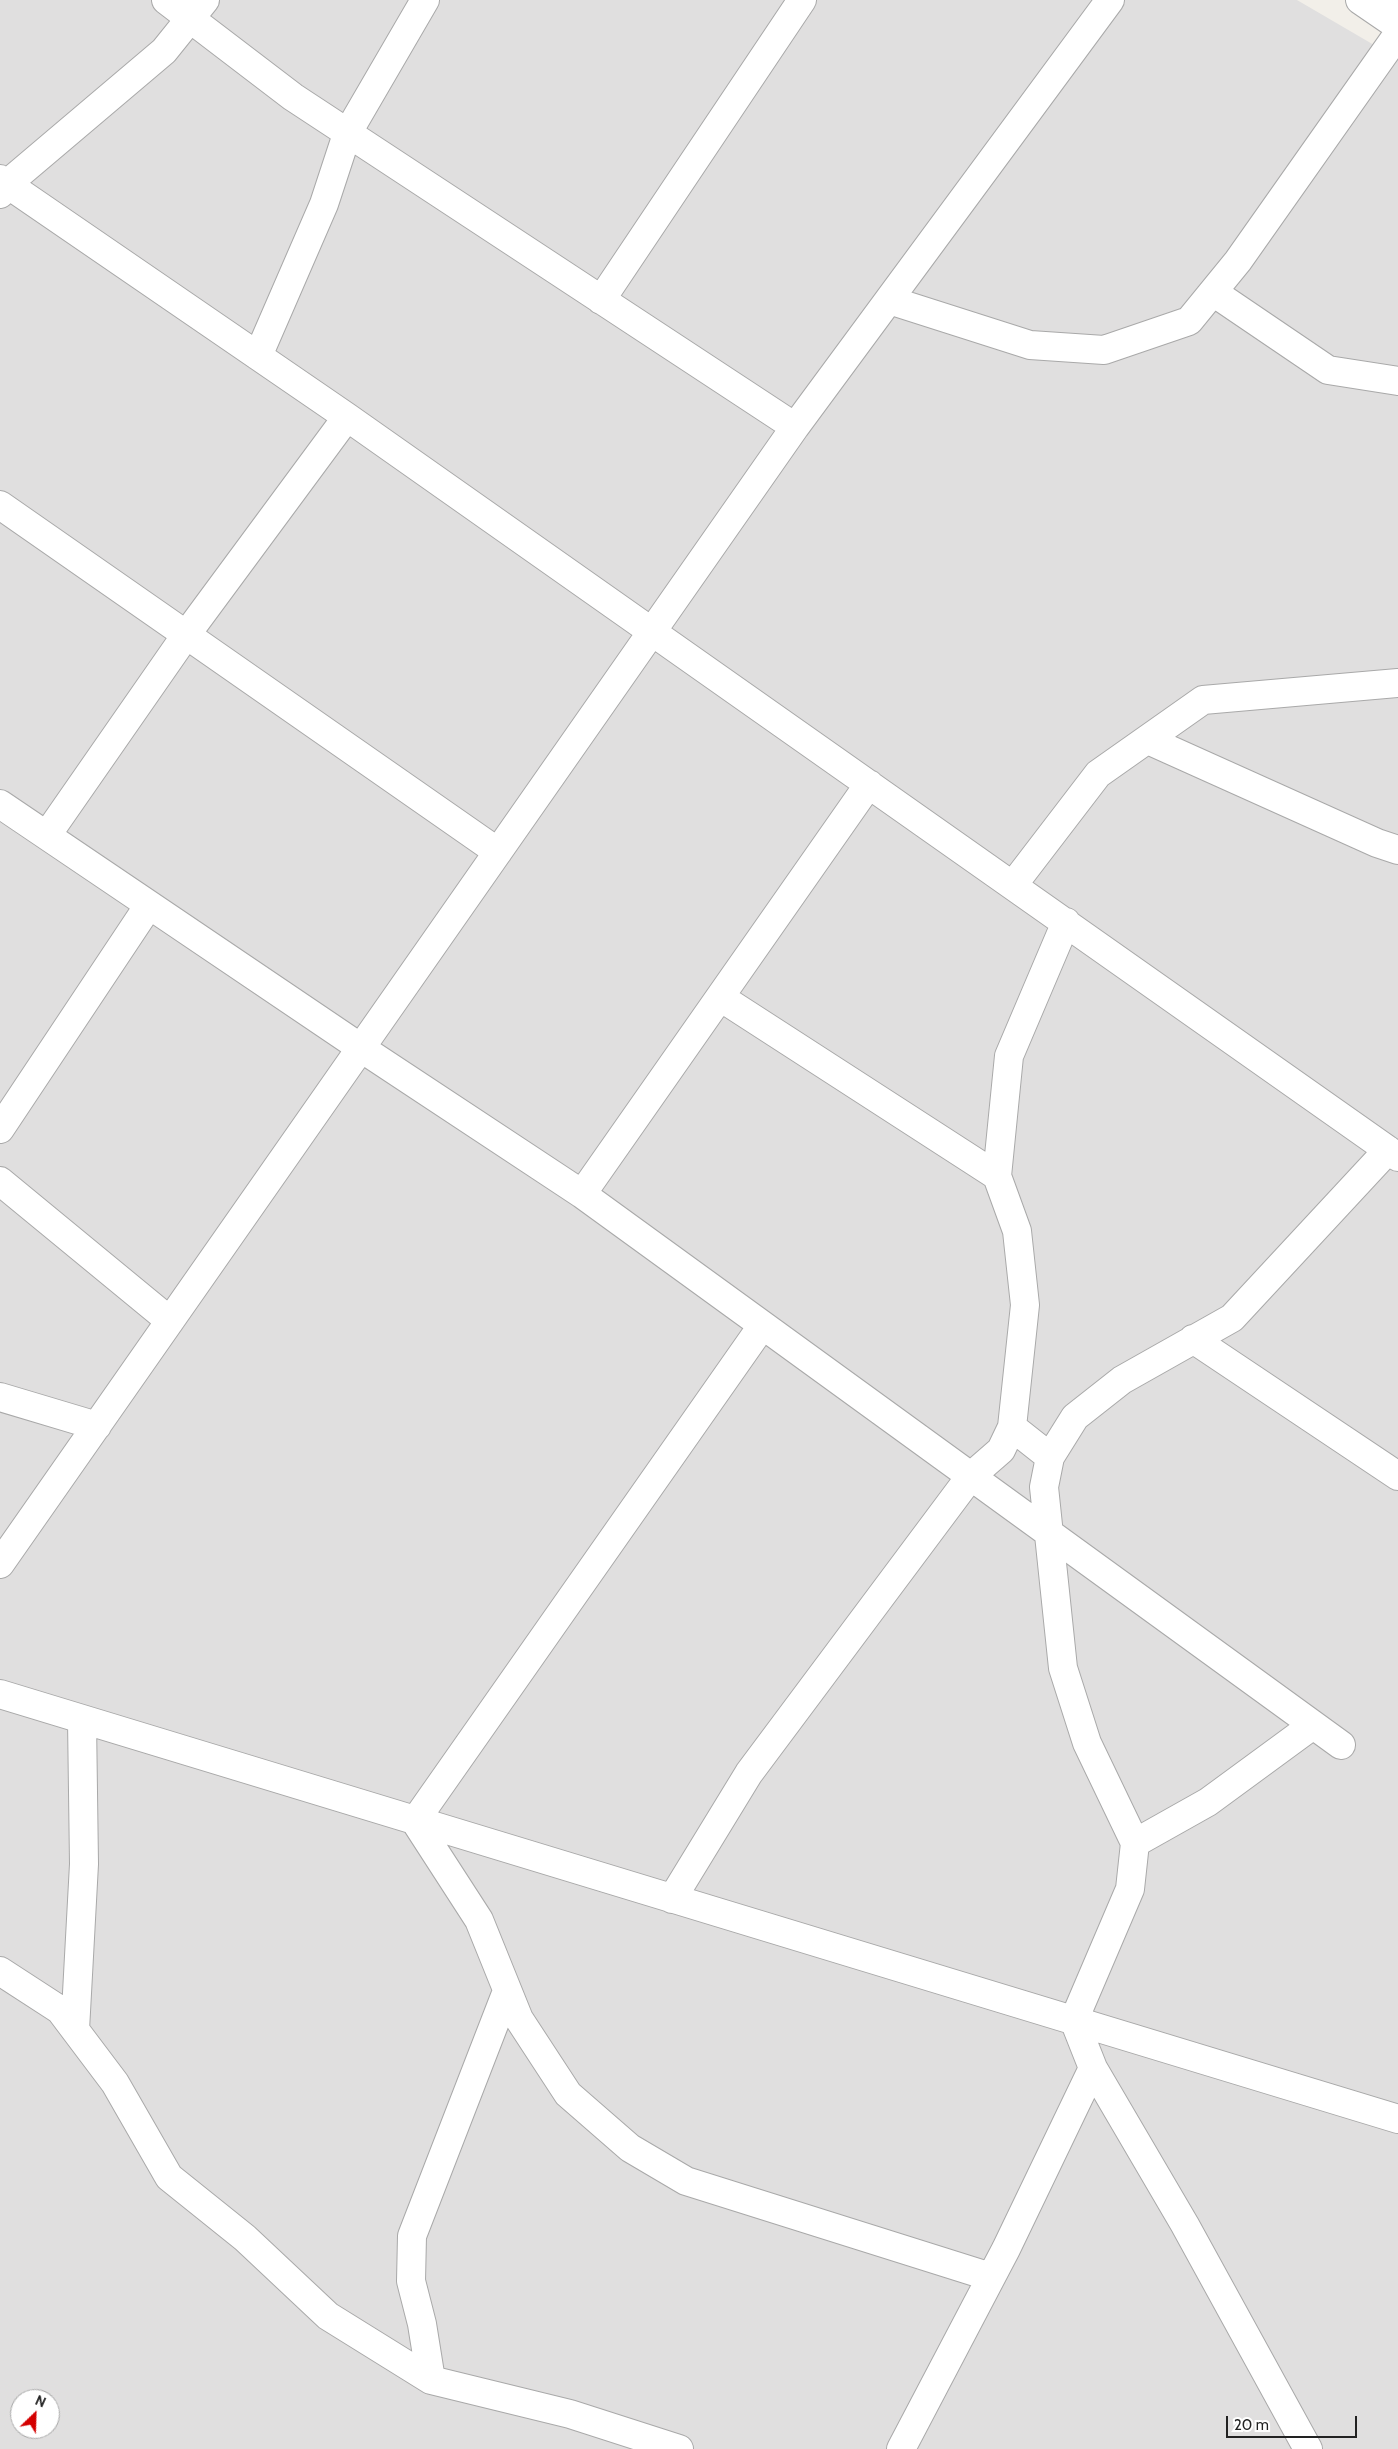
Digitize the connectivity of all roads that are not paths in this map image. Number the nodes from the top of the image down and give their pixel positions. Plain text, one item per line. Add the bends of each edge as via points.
1 (166, 0) edge
2 (425, 0) edge
3 (802, 0) edge
4 (1110, 0) edge
5 (1360, 0) edge
6 (198, 9) edge
7 (1398, 26) edge
8 (1398, 34) edge
9 (347, 134) junction
10 (2, 186) edge
11 (1213, 292) junction
12 (601, 300) junction
13 (889, 300) junction
14 (258, 356) junction
15 (1398, 381) edge
16 (347, 417) junction
17 (795, 427) junction
18 (0, 505) edge
19 (652, 632) junction
20 (186, 635) junction
21 (1398, 683) edge
22 (1353, 687) junction
23 (1398, 699) edge
24 (1148, 740) junction
25 (869, 784) junction
26 (0, 804) edge
27 (47, 835) junction
28 (1398, 850) edge
29 (498, 852) junction
30 (1013, 885) junction
31 (149, 905) junction
32 (1066, 922) junction
33 (720, 997) junction
34 (361, 1048) junction
35 (0, 1129) edge
36 (1393, 1153) edge
37 (996, 1176) junction
38 (0, 1181) edge
39 (582, 1194) junction
40 (170, 1321) junction
41 (762, 1326) junction
42 (1193, 1339) junction
43 (0, 1398) edge
44 (96, 1426) junction
45 (1012, 1427) junction
46 (1050, 1457) junction
47 (1398, 1476) edge
48 (970, 1477) junction
49 (1047, 1532) junction
50 (0, 1564) edge
51 (0, 1694) edge
52 (82, 1720) junction
53 (1313, 1726) junction
54 (1341, 1745) dead end
55 (415, 1821) junction
56 (1135, 1843) junction
57 (672, 1899) junction
58 (0, 1971) edge
59 (507, 1991) junction
60 (1074, 2020) junction
61 (75, 2030) junction
62 (1093, 2068) junction
63 (1398, 2119) edge
64 (991, 2277) junction
65 (432, 2380) junction
66 (678, 2449) edge
67 (901, 2449) edge
68 (1308, 2449) edge

1 - 6 street
2 - 9 street
3 - 12 street
4 - 13 street
5 - 7 street
6 - 9 street via 292,98
6 - 10 street via 164,51
8 - 11 street
9 - 12 street
9 - 14 street via 324,204
10 - 14 street
11 - 13 street via 1190,321 1104,350 1030,345
11 - 15 street via 1328,370
12 - 17 street
13 - 17 street
14 - 16 street
16 - 19 street
16 - 20 street
17 - 19 street
18 - 20 street
19 - 25 street
19 - 29 street
20 - 27 street
20 - 29 street
21 - 22 street
22 - 23 street
22 - 24 street via 1203,700
24 - 28 street
24 - 30 street via 1098,774
25 - 30 street
25 - 33 street
26 - 27 street
27 - 31 street
29 - 34 street
30 - 32 street
31 - 34 street
31 - 35 street
32 - 36 street
32 - 37 street via 1009,1056
33 - 37 street
33 - 39 street
34 - 39 street
34 - 40 street
36 - 42 street via 1232,1318
37 - 45 street via 1017,1231 1025,1305
38 - 40 street
39 - 41 street
40 - 44 street
41 - 48 street
41 - 55 street
42 - 46 street via 1122,1380 1076,1417
42 - 47 street
43 - 44 street
44 - 50 street
45 - 46 street
45 - 48 street via 1001,1450
46 - 49 street via 1044,1486
48 - 49 street
48 - 57 street via 749,1773
49 - 53 street
49 - 56 street via 1063,1668 1086,1743
51 - 52 street
52 - 55 street
52 - 61 street via 84,1864
53 - 54 street
53 - 56 street via 1208,1802
55 - 57 street
55 - 59 street via 479,1920
56 - 60 street via 1130,1889
57 - 60 street
58 - 61 street via 60,2010
59 - 64 street via 519,2019 568,2094 638,2153 686,2181
59 - 65 street via 412,2236 411,2281
60 - 62 street
60 - 63 street
61 - 65 street via 115,2083 169,2177 245,2238 328,2316
62 - 64 street
62 - 68 street via 1185,2225
64 - 67 street
65 - 66 street via 570,2414

